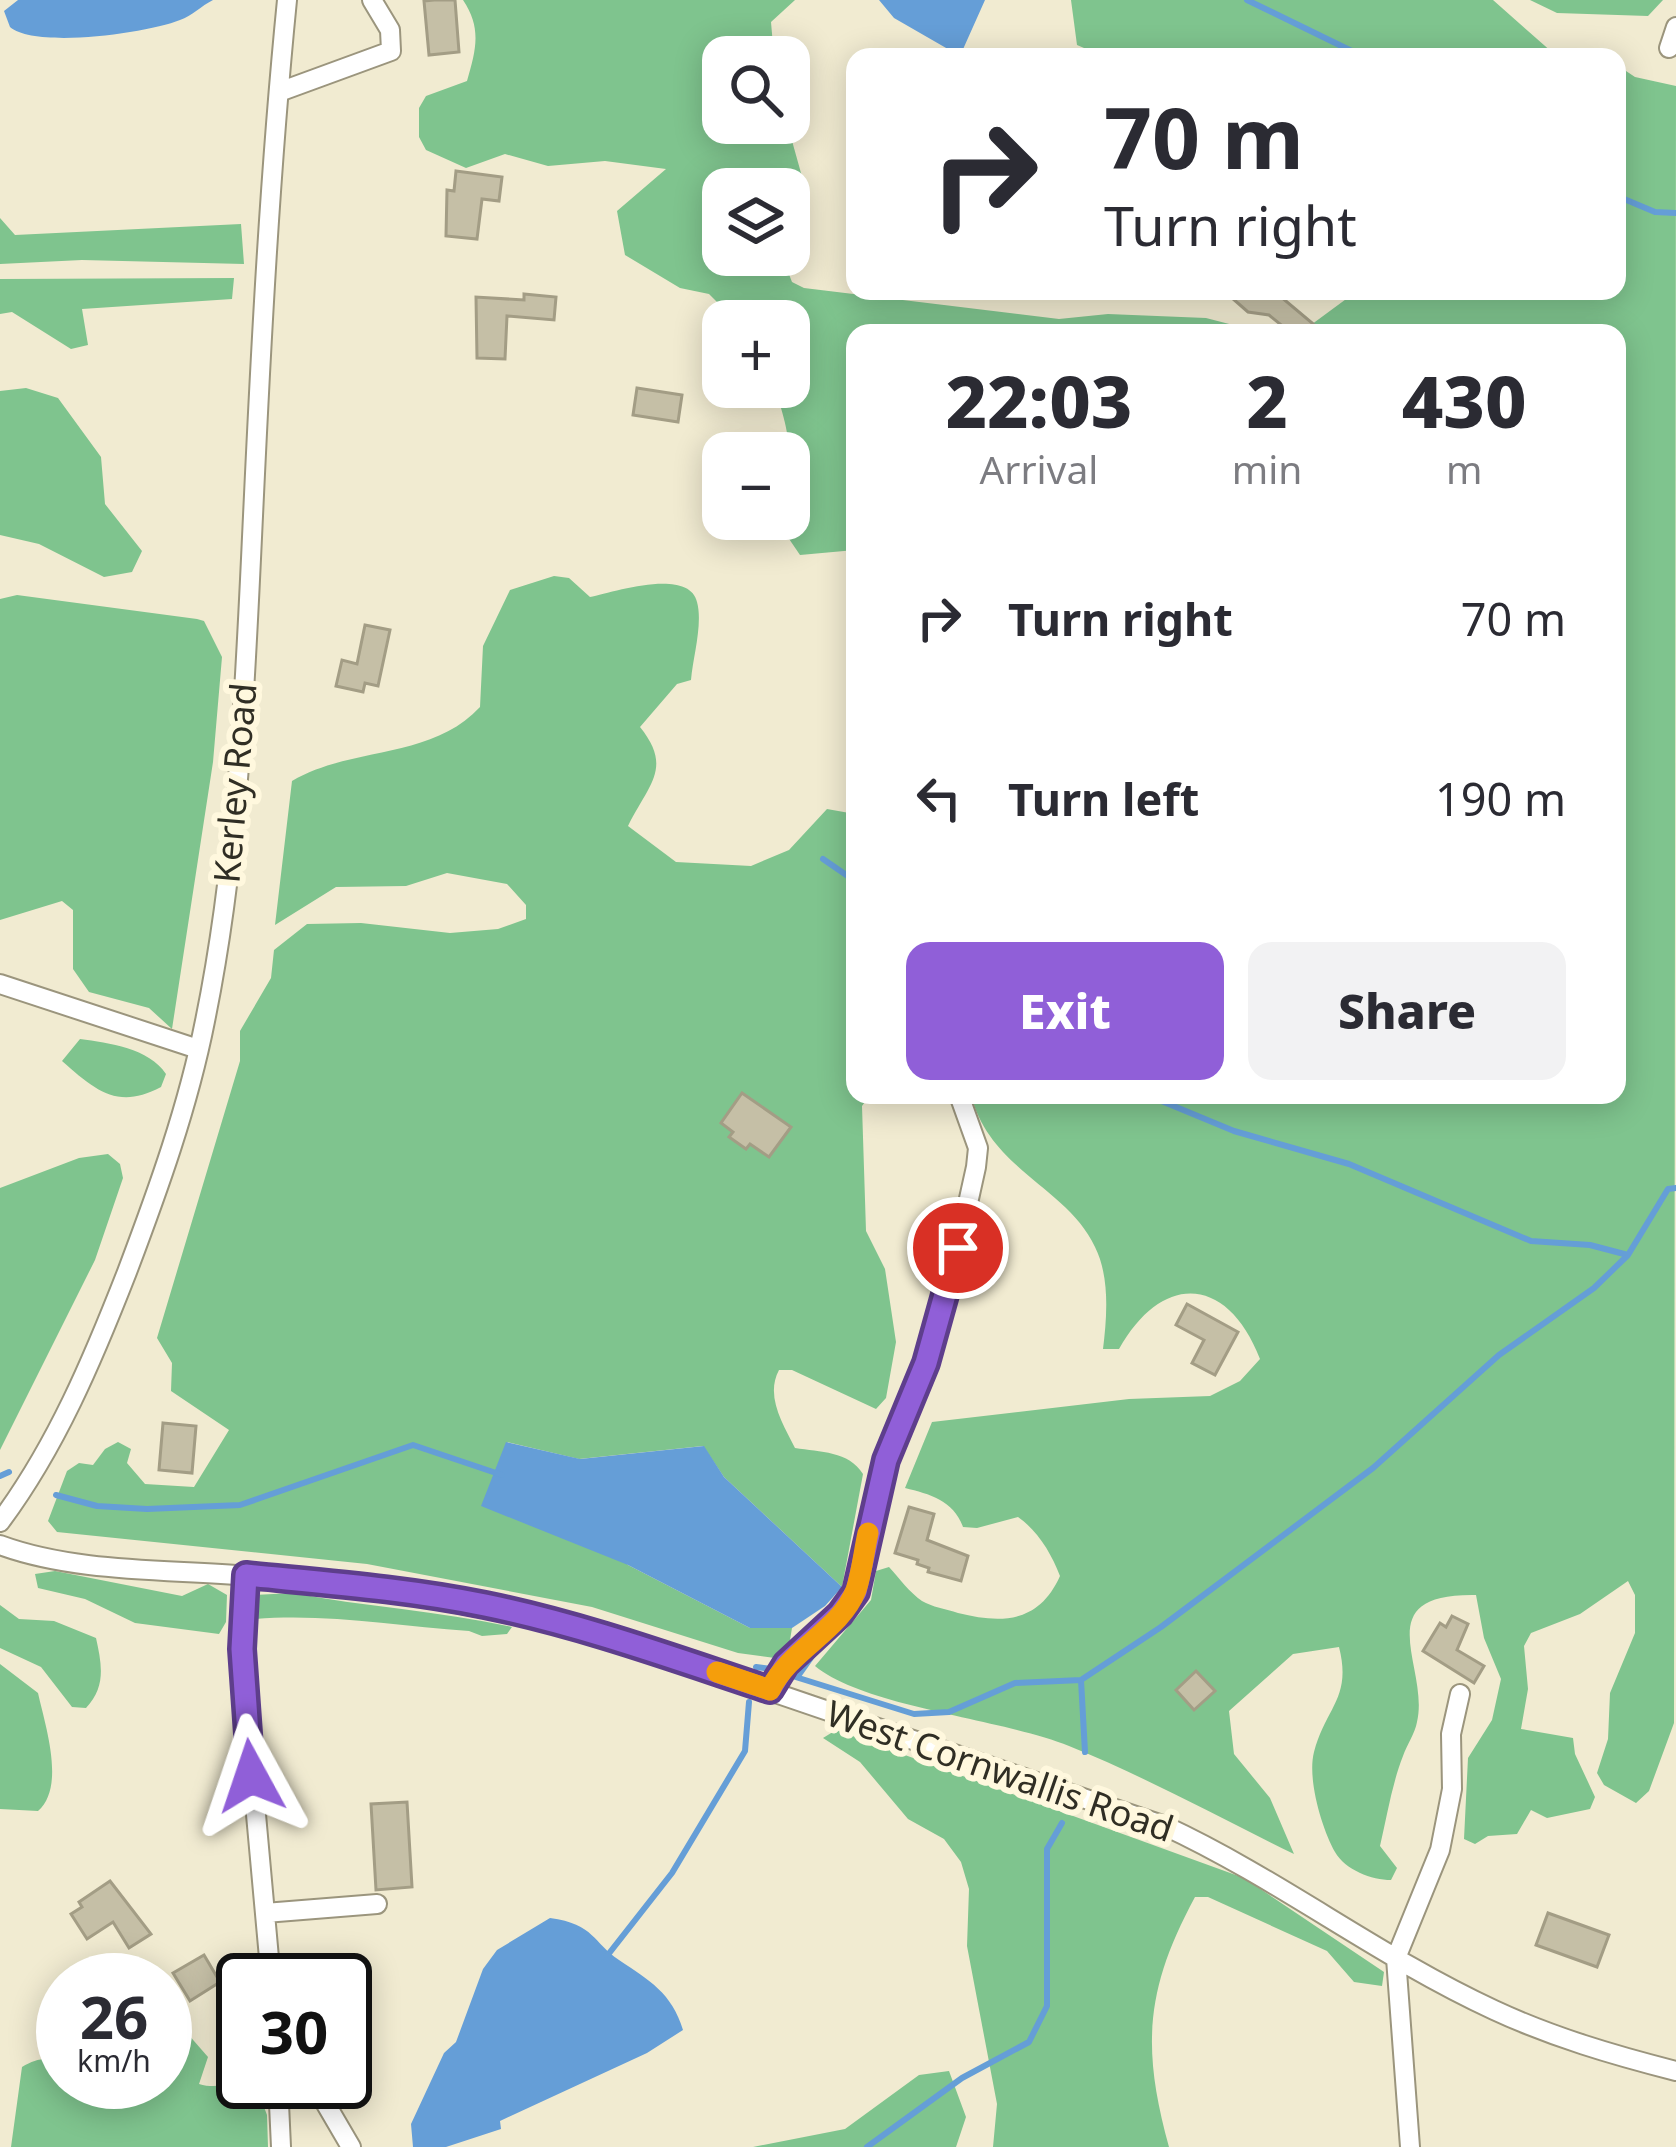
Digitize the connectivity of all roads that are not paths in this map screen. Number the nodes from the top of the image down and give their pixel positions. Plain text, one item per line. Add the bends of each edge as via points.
1 (287, 0) edge
2 (372, 0) edge
3 (1676, 27) edge
4 (1669, 48) dead end
5 (279, 92) junction
6 (0, 984) edge
7 (198, 1049) junction
8 (962, 1104) edge
9 (0, 1522) edge
10 (0, 1545) edge
11 (246, 1575) junction
12 (770, 1690) junction
13 (1460, 1694) dead end
14 (377, 1904) dead end
15 (265, 1913) junction
16 (269, 1953) edge
17 (1396, 1958) junction
18 (1676, 2071) edge
19 (279, 2109) edge
20 (329, 2109) edge
21 (281, 2147) edge
22 (351, 2147) edge
23 (1410, 2147) edge

1 - 5 street, Kerley Road
2 - 5 street via 390,29 392,51
3 - 4 street
5 - 7 street, Kerley Road via 243,724 222,922
6 - 7 street
7 - 9 street, Kerley Road via 110,1317 44,1455
8 - 12 street via 978,1148 976,1167 949,1289 897,1426 856,1592
10 - 11 street, West Cornwallis Road via 105,1564
11 - 12 street, West Cornwallis Road via 501,1608
11 - 15 street via 242,1649
12 - 17 street, West Cornwallis Road via 1166,1826
13 - 17 street via 1440,1850
14 - 15 street
15 - 16 street
17 - 18 street, West Cornwallis Road via 1541,2030
17 - 23 street
19 - 21 street
20 - 22 street

